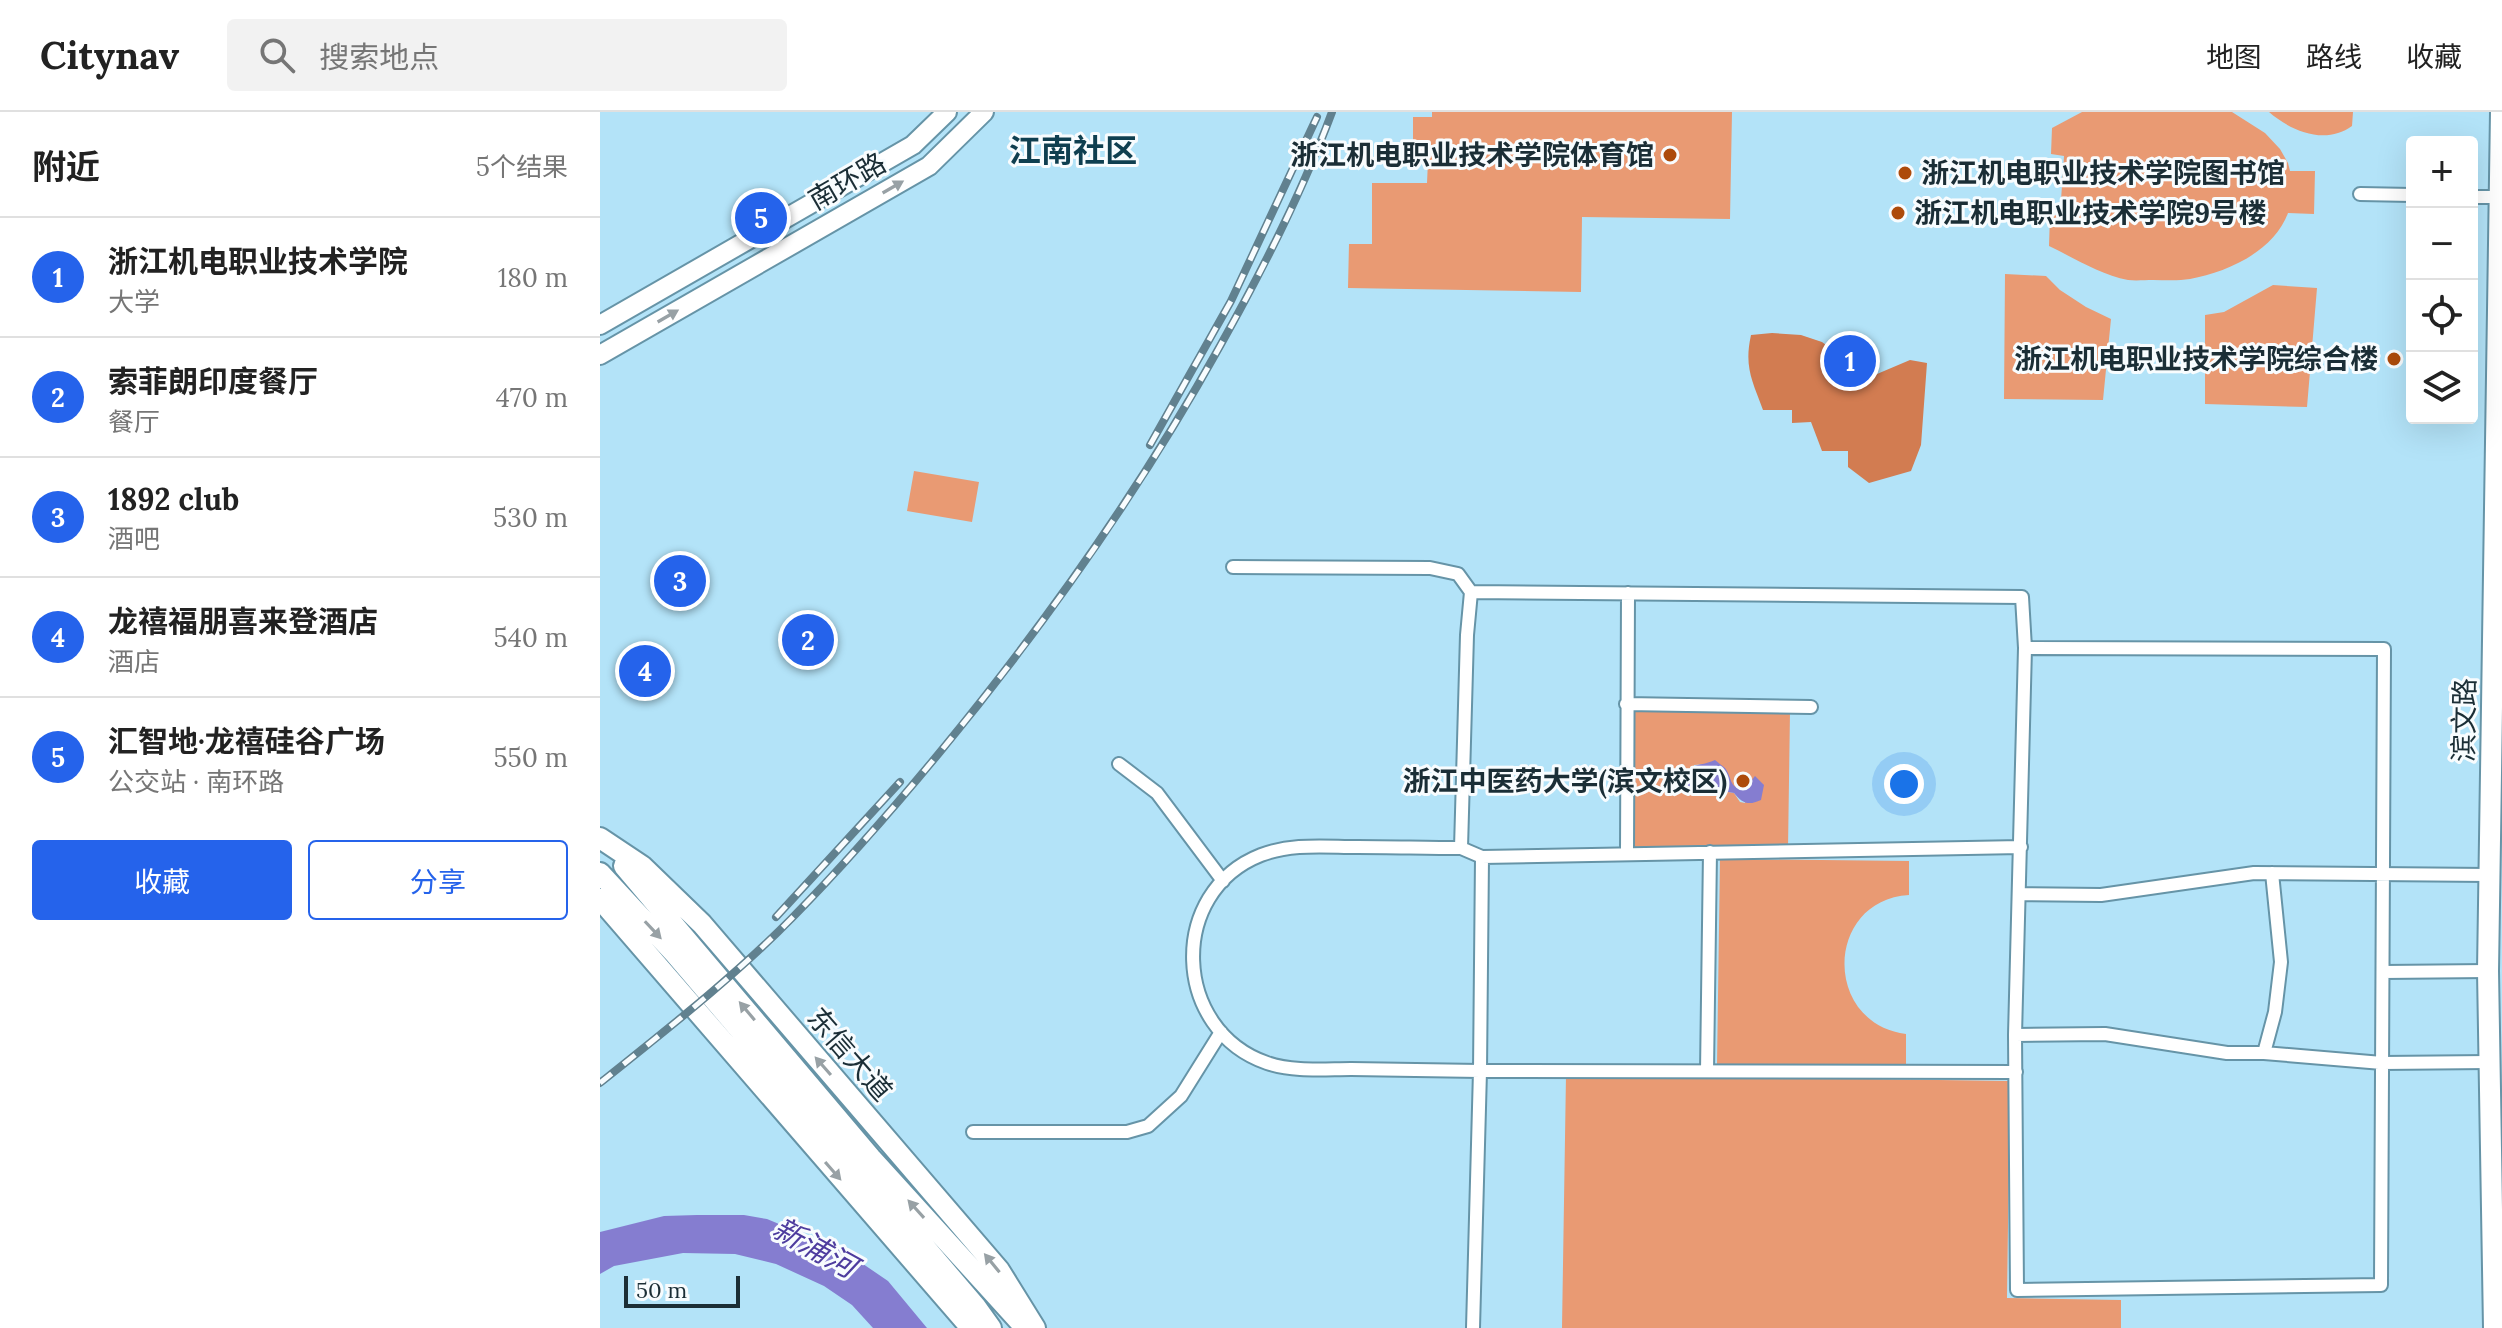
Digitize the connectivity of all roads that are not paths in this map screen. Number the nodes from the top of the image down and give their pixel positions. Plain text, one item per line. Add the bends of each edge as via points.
1 (947, 112) edge
2 (984, 112) edge
3 (2501, 112) edge
4 (2360, 194) dead end
5 (2406, 195) edge
6 (2478, 197) edge
7 (2498, 197) junction
8 (600, 325) edge
9 (600, 355) edge
10 (1233, 567) dead end
11 (1471, 592) junction
12 (1628, 593) junction
13 (2025, 648) junction
14 (1626, 704) junction
15 (1811, 707) dead end
16 (1119, 764) dead end
17 (600, 839) edge
18 (2021, 847) junction
19 (1461, 848) junction
20 (1710, 852) junction
21 (1627, 854) junction
22 (1482, 857) junction
23 (600, 873) edge
24 (2272, 873) junction
25 (2384, 875) junction
26 (2489, 875) junction
27 (1223, 881) junction
28 (2019, 894) junction
29 (600, 899) edge
30 (2488, 971) junction
31 (2383, 972) junction
32 (1221, 1032) junction
33 (2015, 1035) junction
34 (2264, 1053) junction
35 (2489, 1062) junction
36 (2382, 1063) junction
37 (1480, 1071) junction
38 (1707, 1071) junction
39 (2016, 1072) junction
40 (973, 1132) dead end
41 (971, 1328) edge
42 (991, 1328) edge
43 (1026, 1328) edge
44 (1035, 1328) edge
45 (1473, 1328) edge
46 (2494, 1328) edge

1 - 8 main road, 南环路 via 913,145
9 -> 2 main road, 南环路 via 929,166
3 - 7 main road, 滨文路
4 - 5 street
6 - 7 street
7 - 26 main road, 滨文路
10 - 11 street via 1430,568 1458,574
11 - 12 street
11 - 19 street
12 - 13 street via 2022,597
12 - 14 street
13 - 18 street
13 - 25 street via 2384,649
14 - 15 street
14 - 21 street
16 - 27 street via 1157,793
43 -> 17 main road, 东信大道 via 871,1158
44 -> 17 main road, 东信大道 via 999,1270 702,924 642,866
18 - 20 street
18 - 28 street
19 - 22 street
19 - 27 street via 1288,847 1256,857
20 - 21 street
20 - 38 street
21 - 22 street
22 - 37 street
23 -> 42 main road via 675,954
24 - 25 street
24 - 28 street via 2101,895
24 - 34 street via 2281,962
25 - 26 street
25 - 31 street
26 - 30 main road, 滨文路
27 - 32 street via 1200,916 1193,948 1199,997
28 - 33 street
29 -> 41 main road
30 - 31 street
30 - 35 main road, 滨文路
31 - 36 street
32 - 37 street via 1253,1057 1285,1067
32 - 40 street via 1181,1096 1148,1126 1127,1132
33 - 34 street via 2105,1034 2227,1053
33 - 39 street
34 - 36 street
35 - 36 street
35 - 46 main road, 滨文路
36 - 39 street via 2381,1285 2017,1290
37 - 38 street
37 - 45 street
38 - 39 street

